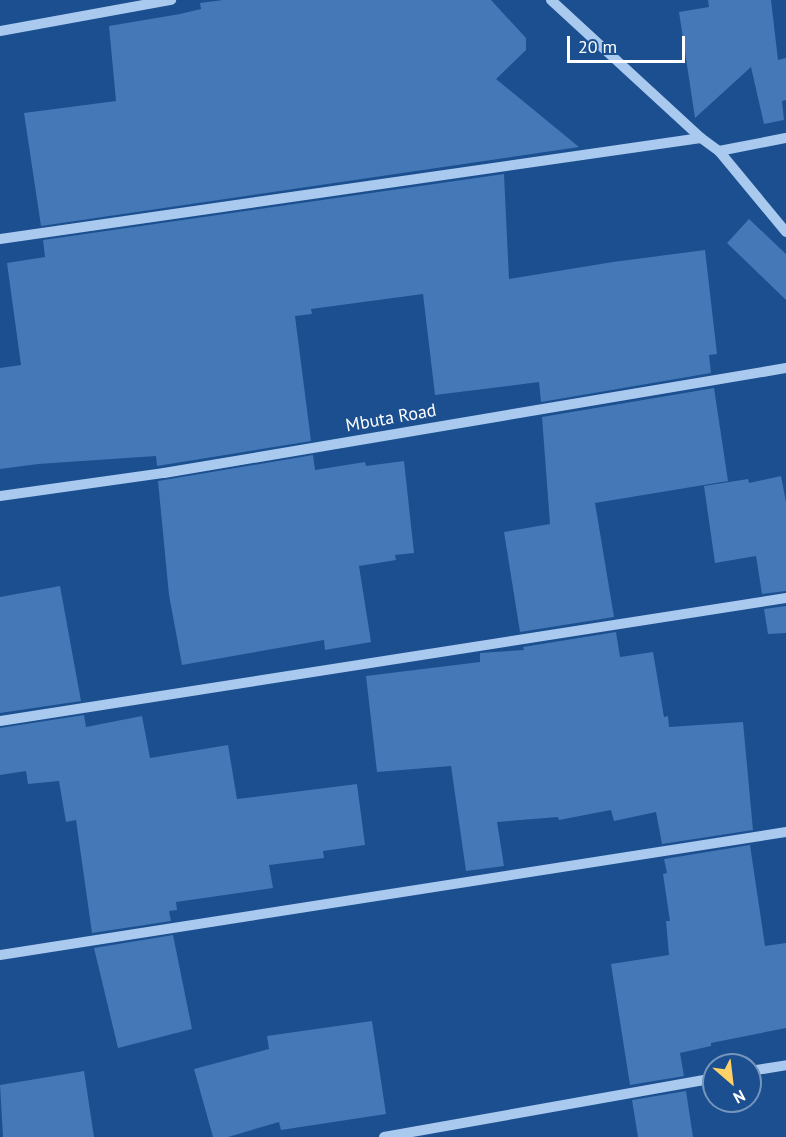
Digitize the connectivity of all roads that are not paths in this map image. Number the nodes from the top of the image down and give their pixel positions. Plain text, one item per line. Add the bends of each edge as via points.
1 (171, 0) edge
2 (551, 0) edge
3 (0, 31) edge
4 (701, 138) junction
5 (786, 138) edge
6 (719, 150) junction
7 (786, 232) edge
8 (0, 239) edge
9 (786, 368) edge
10 (0, 496) edge
11 (786, 598) edge
12 (0, 720) edge
13 (786, 832) edge
14 (0, 956) edge
15 (786, 1065) edge
16 (762, 1069) edge
17 (702, 1080) edge
18 (384, 1137) edge

1 - 3 street
2 - 4 street
4 - 6 street
4 - 8 street
5 - 6 street
6 - 7 street
9 - 10 street, Mbuta Road via 164,473
11 - 12 street
13 - 14 street
15 - 16 street
17 - 18 street

